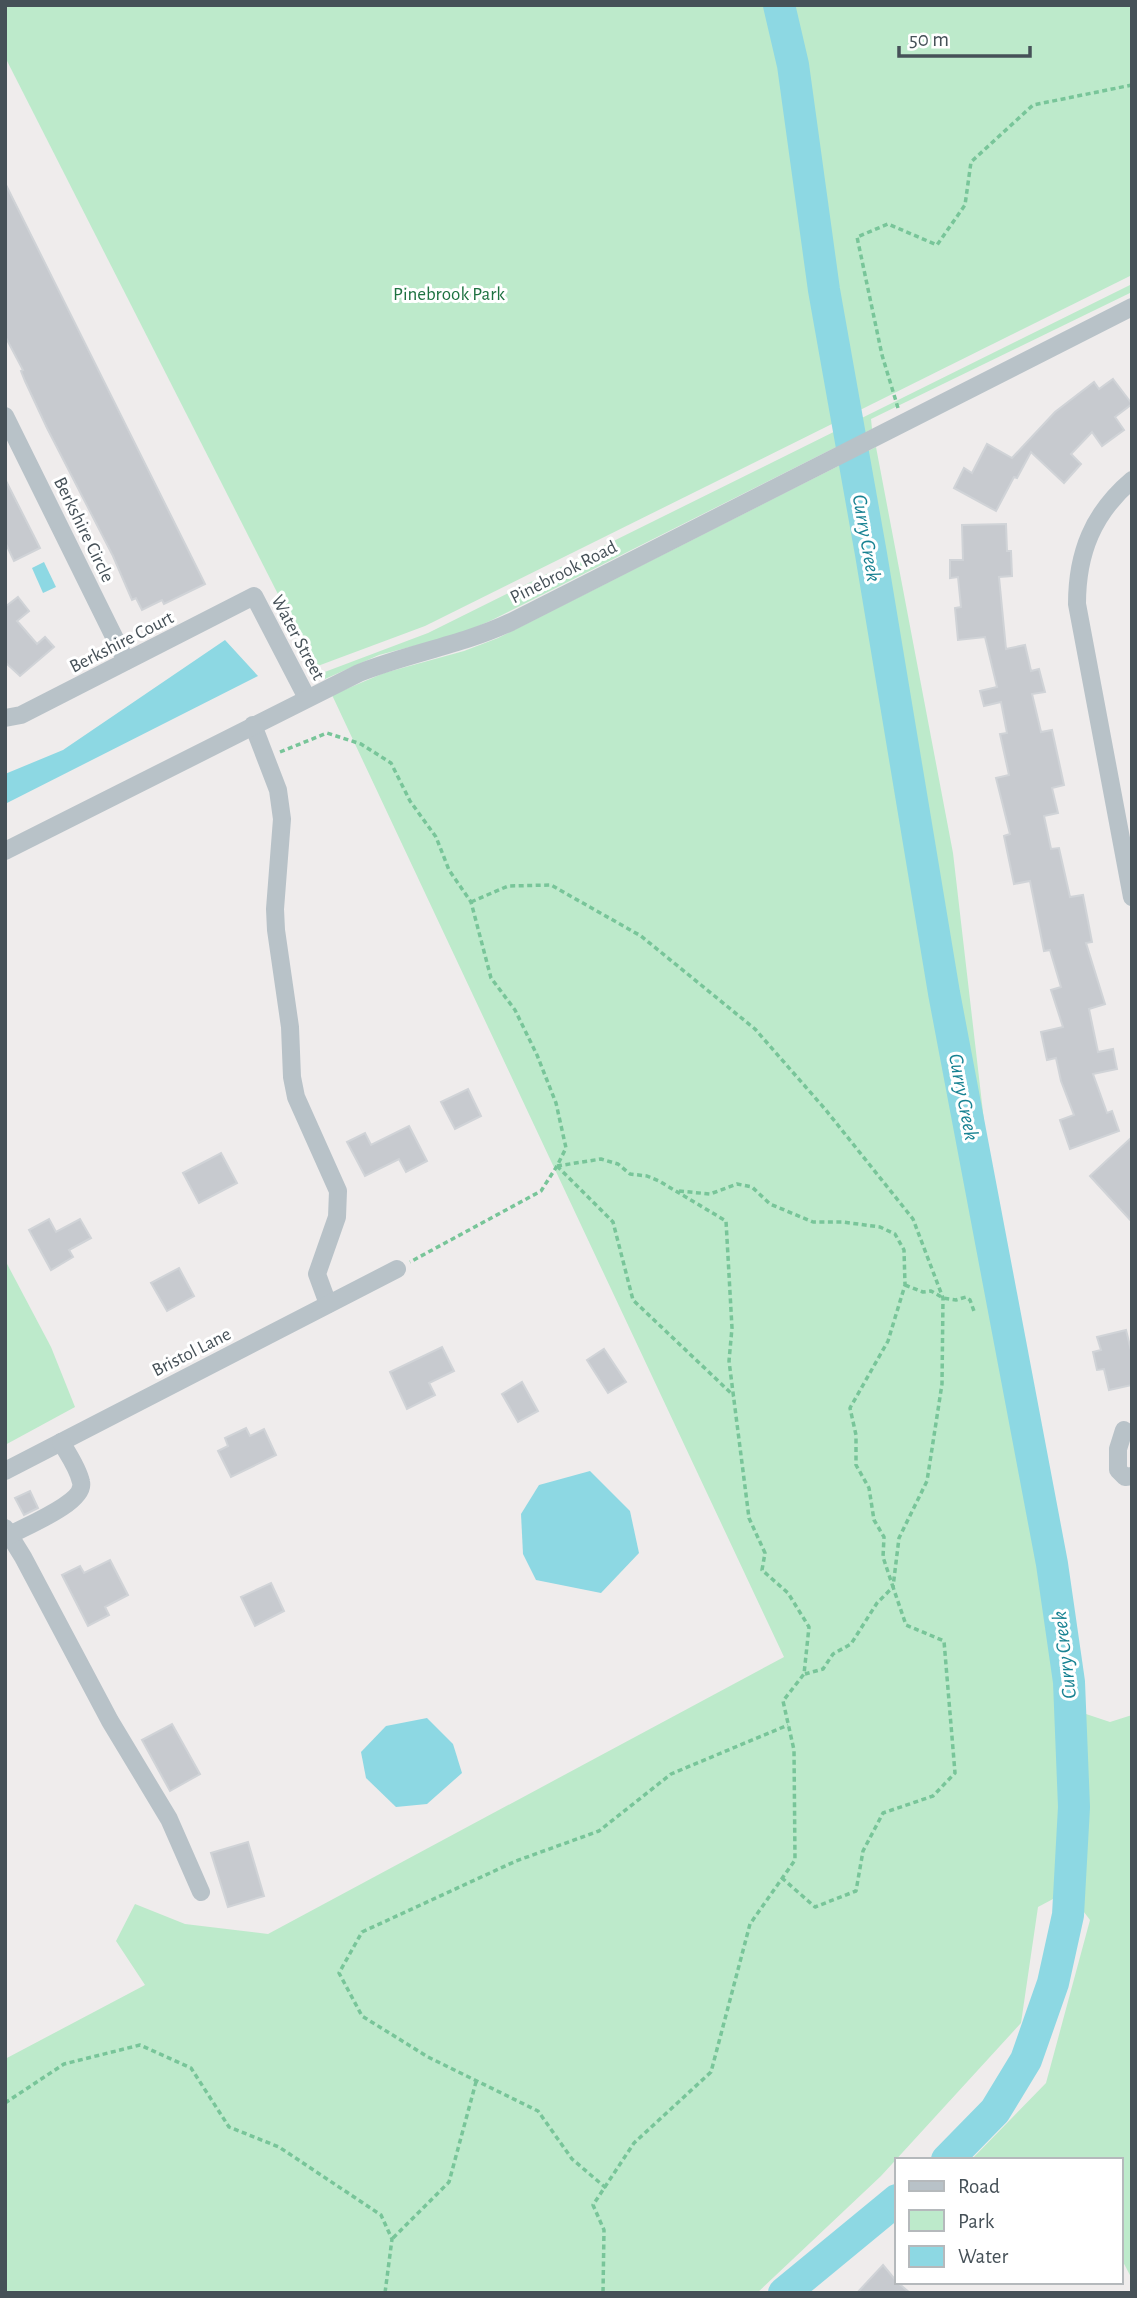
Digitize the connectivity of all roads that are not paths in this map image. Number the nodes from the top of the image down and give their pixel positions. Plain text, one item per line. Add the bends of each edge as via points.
1 (1132, 307) edge
2 (5, 416) edge
3 (1132, 480) edge
4 (254, 596) joint
5 (127, 661) junction
6 (307, 698) junction
7 (5, 718) edge
8 (253, 725) junction
9 (5, 851) edge
10 (1132, 897) edge
11 (397, 1269) road end
12 (328, 1304) junction
13 (1128, 1429) edge
14 (1105, 1434) dead end
15 (61, 1442) junction
16 (5, 1471) edge
17 (1132, 1476) edge
18 (7, 1531) edge
19 (201, 1892) dead end

1 - 6 street, Pinebrook Road via 494,630 381,664
2 - 5 street, Berkshire Circle
3 - 10 street via 1105,506 1087,540 1077,604
4 - 5 street, Berkshire Court
4 - 6 street, Water Street
5 - 7 street, Berkshire Court via 22,715
6 - 8 street, Pinebrook Road
8 - 9 street, Pinebrook Road
8 - 12 street via 278,790 282,819 275,909 292,1077 296,1097 338,1191 337,1217 317,1274
11 - 12 street, Bristol Lane
12 - 15 street, Bristol Lane
13 - 14 street
13 - 17 street via 1118,1449 1118,1470 1125,1477
15 - 16 street, Bristol Lane
15 - 18 street via 81,1491 65,1505
18 - 19 street via 110,1721 170,1819

